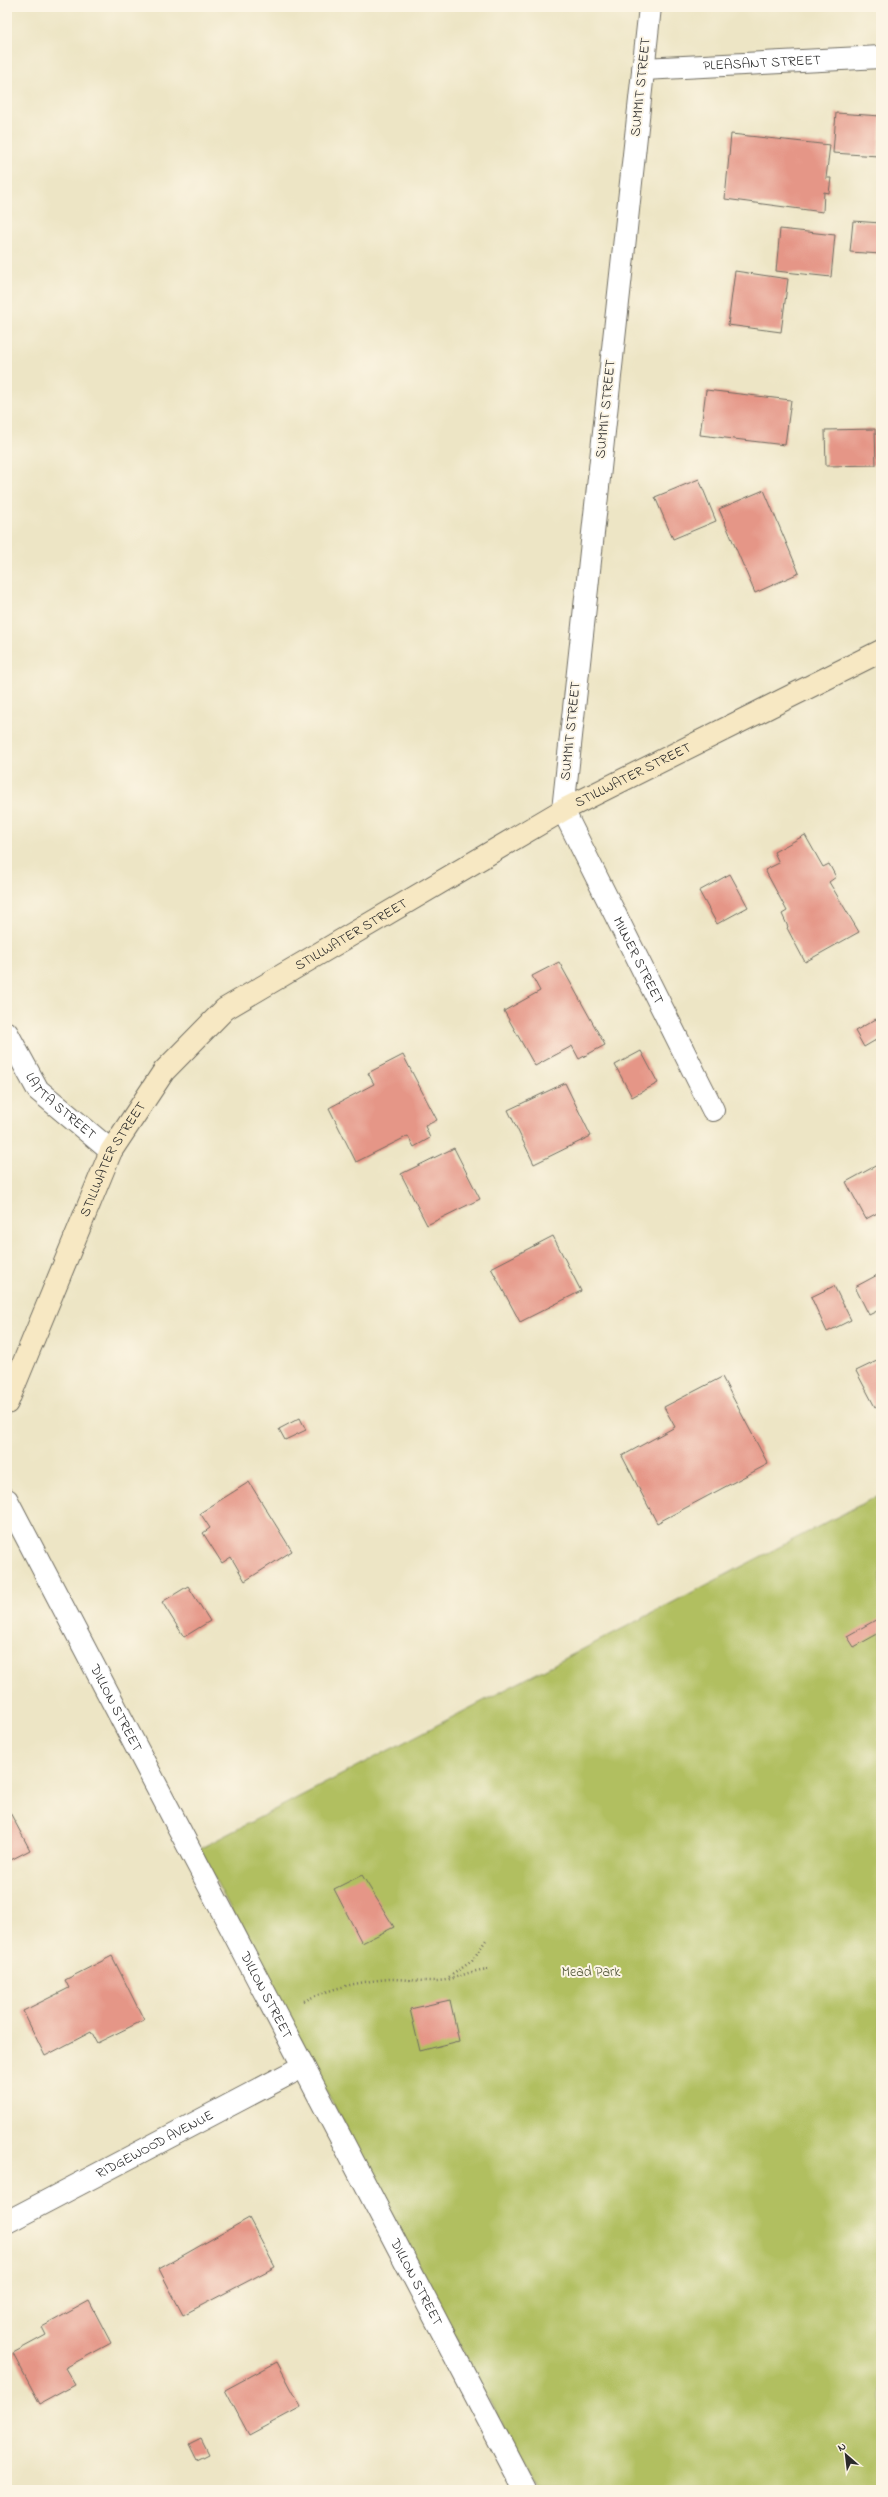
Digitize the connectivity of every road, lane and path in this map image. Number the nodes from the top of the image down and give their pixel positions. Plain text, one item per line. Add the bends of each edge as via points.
1 (650, 7) edge
2 (881, 57) edge
3 (642, 70) junction
4 (881, 651) edge
5 (563, 810) junction
6 (7, 1033) edge
7 (713, 1110) dead end
8 (111, 1151) junction
9 (7, 1403) edge
10 (7, 1500) edge
11 (486, 1940) dead end
12 (491, 1969) dead end
13 (446, 1980) junction
14 (274, 2014) junction
15 (302, 2067) junction
16 (7, 2222) edge
17 (525, 2490) edge

1 - 3 street, SUMMIT STREET
2 - 3 street, PLEASANT STREET
3 - 5 street, SUMMIT STREET
4 - 5 street, STILLWATER STREET
5 - 7 street, MILNER STREET
5 - 8 street, STILLWATER STREET via 225,1009 164,1071
6 - 8 street, LATTA STREET via 38,1090
8 - 9 street, STILLWATER STREET
10 - 14 street, DILLON STREET
11 - 13 path via 472,1961
12 - 13 path via 473,1970
13 - 14 path via 391,1979 356,1984 325,1991
14 - 15 street, DILLON STREET
15 - 16 street, RIDGEWOOD AVENUE
15 - 17 street, DILLON STREET

